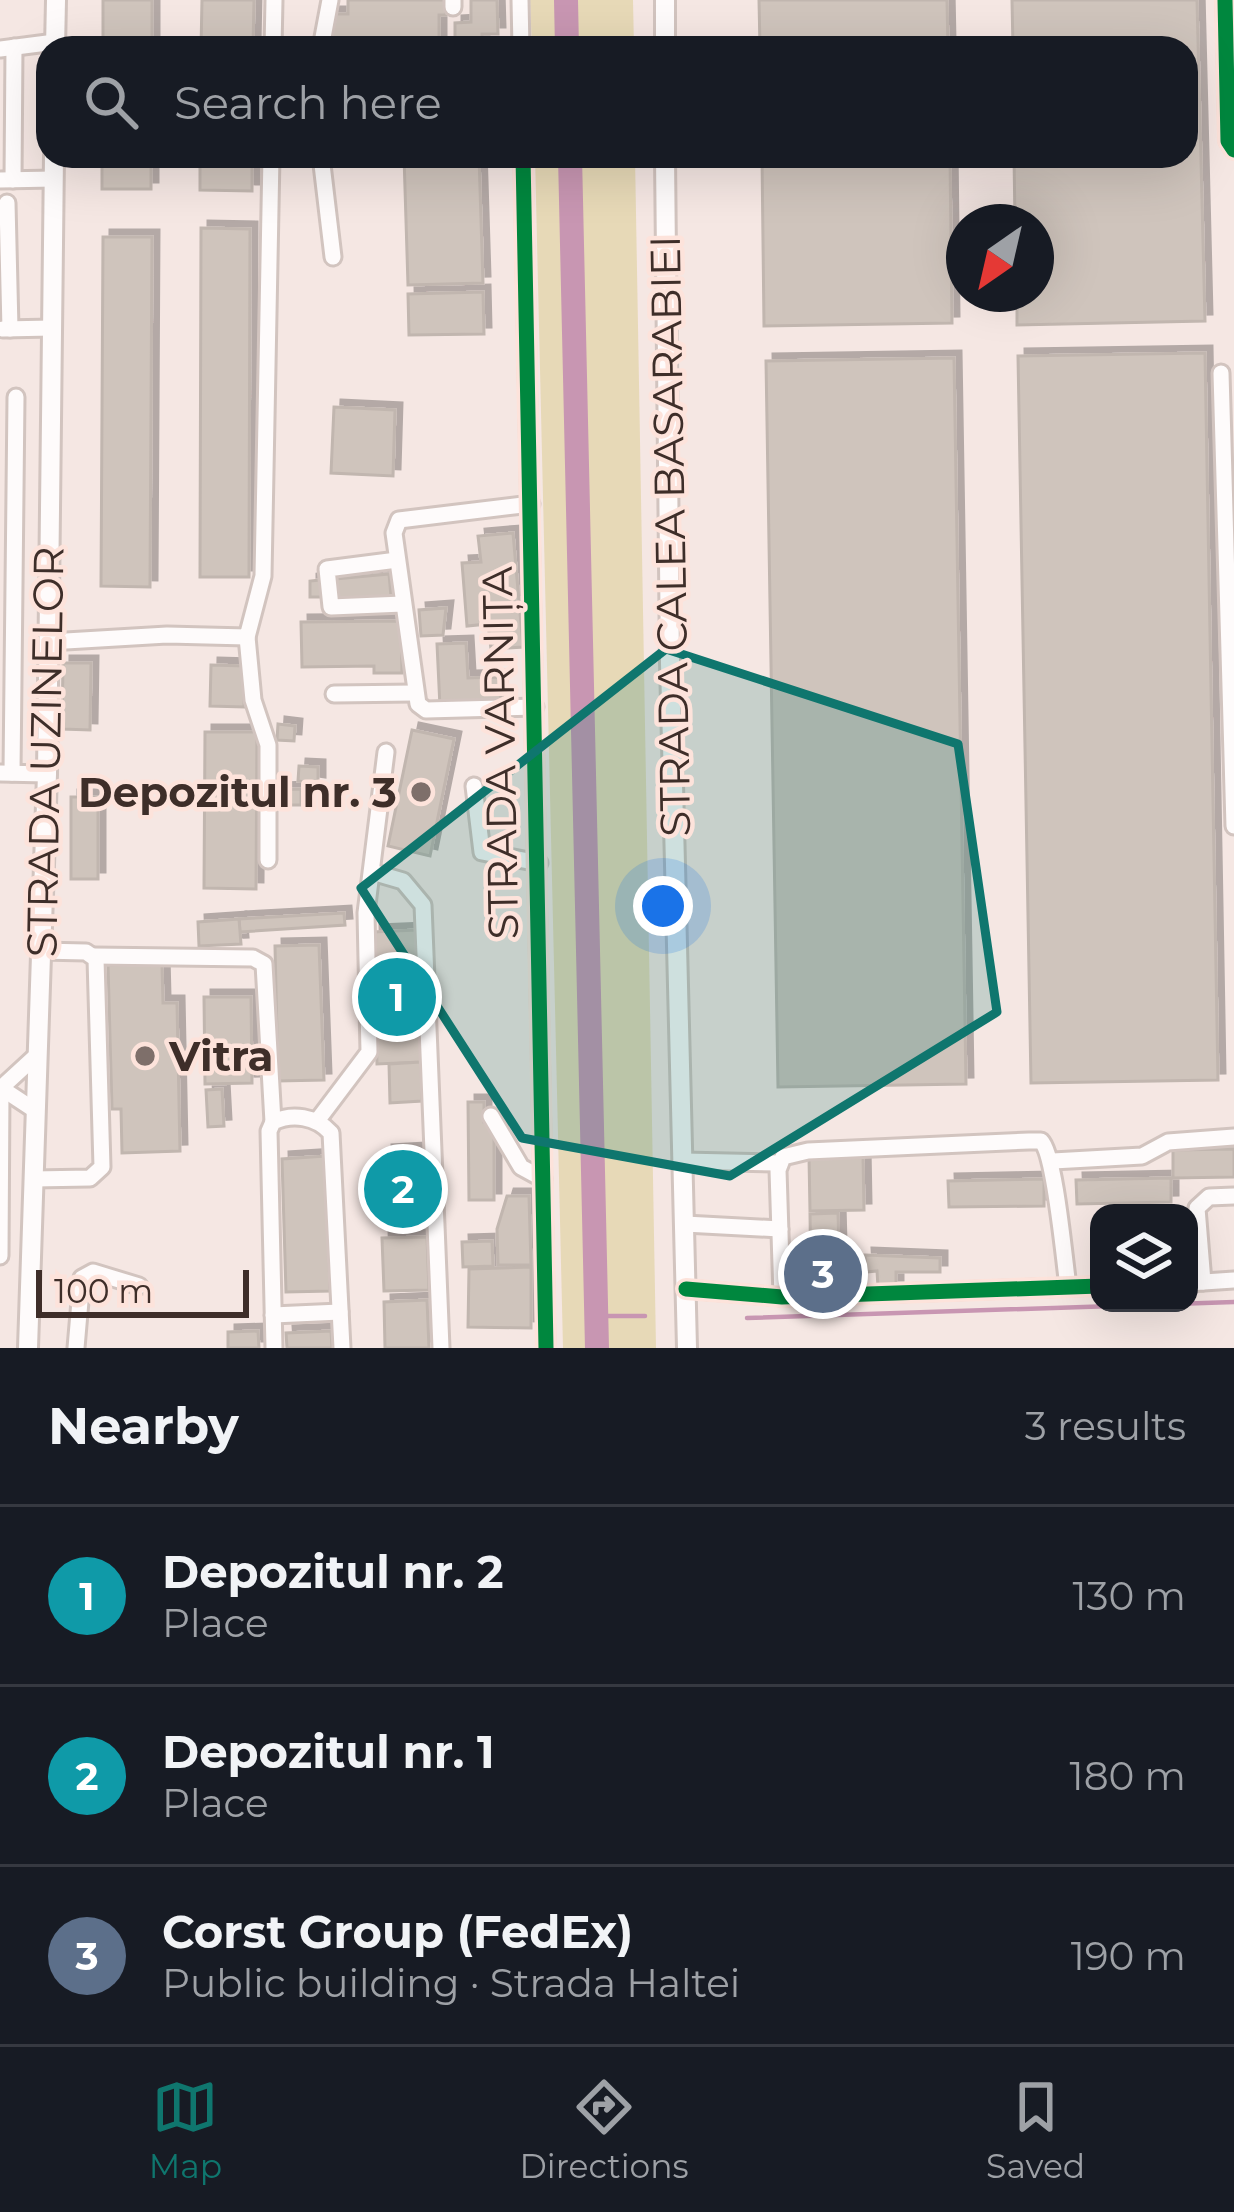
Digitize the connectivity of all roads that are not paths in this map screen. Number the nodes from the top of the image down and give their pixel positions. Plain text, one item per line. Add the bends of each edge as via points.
1 (56, 0) edge
2 (274, 0) edge
3 (330, 0) edge
4 (520, 0) edge
5 (665, 0) edge
6 (1225, 0) edge
7 (55, 36) edge
8 (273, 36) edge
9 (323, 36) edge
10 (521, 36) edge
11 (665, 36) edge
12 (7, 48) edge
13 (1234, 150) edge
14 (54, 168) edge
15 (272, 168) edge
16 (322, 168) edge
17 (523, 168) edge
18 (665, 168) edge
19 (54, 179) junction
20 (6, 180) edge
21 (7, 203) dead end
22 (333, 256) dead end
23 (52, 328) junction
24 (5, 329) edge
25 (1220, 373) dead end
26 (16, 397) dead end
27 (531, 504) junction
28 (398, 560) junction
29 (403, 604) junction
30 (247, 637) junction
31 (49, 642) junction
32 (414, 693) junction
33 (334, 694) dead end
34 (535, 707) junction
35 (386, 752) dead end
36 (6, 773) edge
37 (47, 774) junction
38 (474, 787) dead end
39 (1234, 826) edge
40 (268, 860) dead end
41 (538, 863) junction
42 (372, 872) junction
43 (41, 951) junction
44 (94, 956) junction
45 (38, 1054) junction
46 (1, 1088) edge
47 (36, 1111) junction
48 (491, 1116) dead end
49 (317, 1121) junction
50 (272, 1122) junction
51 (1234, 1137) edge
52 (683, 1161) junction
53 (1053, 1161) junction
54 (779, 1163) junction
55 (544, 1178) junction
56 (33, 1179) junction
57 (1234, 1196) edge
58 (1198, 1207) edge
59 (685, 1224) junction
60 (780, 1229) junction
61 (0, 1256) edge
62 (1234, 1280) edge
63 (1198, 1283) edge
64 (139, 1286) dead end
65 (1068, 1286) junction
66 (1090, 1286) edge
67 (686, 1289) junction
68 (782, 1297) junction
69 (340, 1312) junction
70 (273, 1316) junction
71 (28, 1348) edge
72 (76, 1348) edge
73 (274, 1348) edge
74 (342, 1348) edge
75 (441, 1348) edge
76 (546, 1348) edge
77 (687, 1348) edge

1 - 7 main road
2 - 8 street
3 - 9 street
4 - 10 street
5 - 11 main road
6 - 13 street
12 - 20 street
14 - 19 main road, STRADA UZINELOR
15 - 30 street via 263,576
16 - 22 street
17 - 27 street, STRADA VARNIȚA
18 - 52 main road, STRADA CALEA BASARABIEI
19 - 20 street
19 - 23 main road, STRADA UZINELOR
21 - 24 street
23 - 24 street
23 - 31 main road, STRADA UZINELOR
25 - 39 street
26 - 36 street
27 - 28 street via 399,520
27 - 34 street, STRADA VARNIȚA
28 - 29 street
28 - 29 street via 327,569 331,607
29 - 32 street
30 - 31 street
30 - 40 street via 253,700 268,745
31 - 37 main road, STRADA UZINELOR
32 - 33 street
32 - 34 street via 427,710
34 - 41 street, STRADA VARNIȚA
35 - 42 street
36 - 37 street
37 - 43 main road, STRADA UZINELOR
38 - 41 street via 482,852
41 - 55 street, STRADA VARNIȚA
42 - 49 street via 369,1052
42 - 75 street via 404,880 423,905
43 - 44 street
43 - 45 main road, STRADA UZINELOR
44 - 50 street via 264,964
44 - 56 street via 102,1167 90,1178
45 - 46 street
45 - 47 main road, STRADA UZINELOR
46 - 47 street
46 - 61 street
47 - 56 main road, STRADA UZINELOR
48 - 55 street via 520,1167
49 - 50 street
49 - 69 street via 331,1132
50 - 70 street
51 - 53 street via 1168,1142 1142,1156
52 - 54 street
52 - 59 main road, STRADA CALEA BASARABIEI
53 - 54 street via 1041,1142 1028,1141 808,1151
53 - 65 street
54 - 60 street
55 - 76 street, STRADA VARNIȚA
56 - 71 main road, STRADA UZINELOR
57 - 58 street
59 - 60 street
59 - 67 main road, STRADA CALEA BASARABIEI
60 - 68 street
62 - 63 street
64 - 72 street via 93,1272 82,1278
65 - 66 street
65 - 68 street
67 - 68 street
67 - 77 main road, STRADA CALEA BASARABIEI
69 - 70 street
69 - 74 street
70 - 73 street

